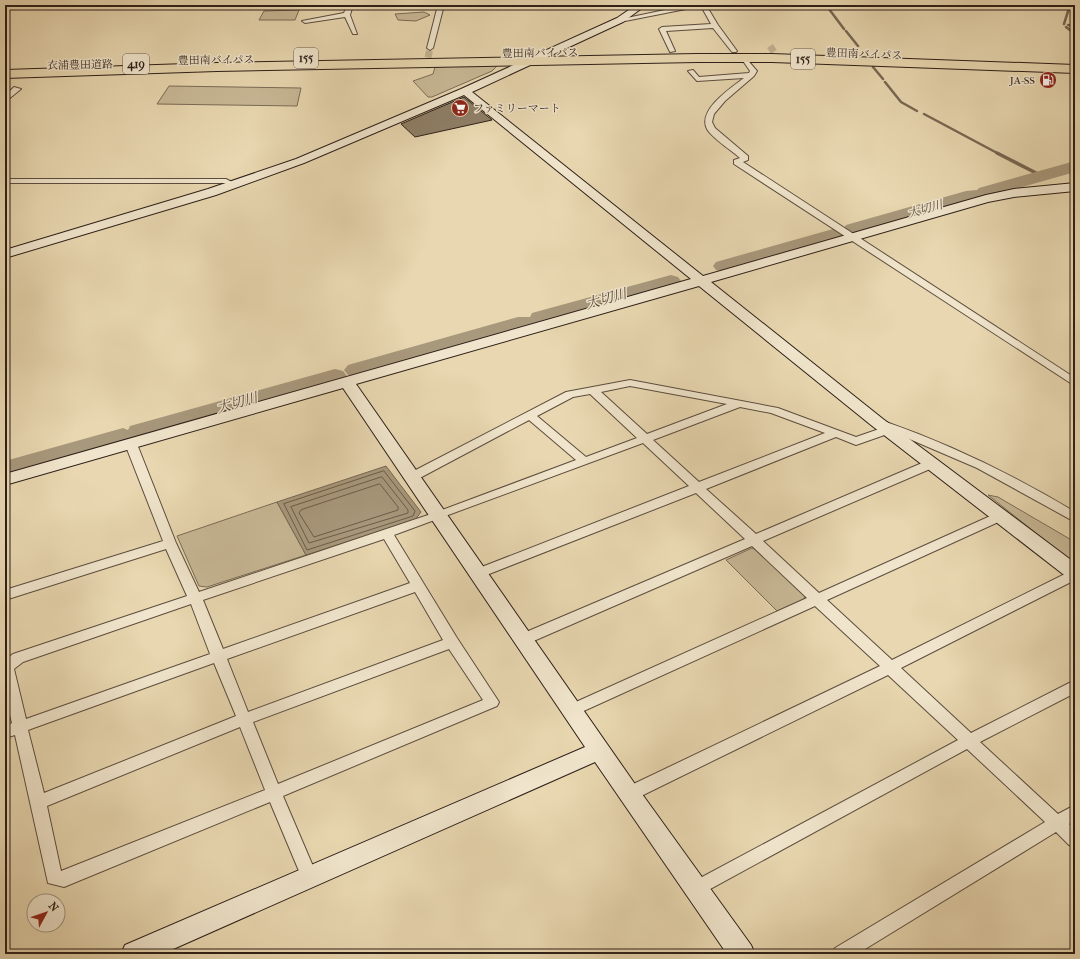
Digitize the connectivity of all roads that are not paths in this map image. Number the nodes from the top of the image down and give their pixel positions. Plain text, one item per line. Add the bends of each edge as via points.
1 (350, 5) edge
2 (441, 5) edge
3 (642, 5) edge
4 (699, 5) edge
5 (703, 5) edge
6 (347, 15) junction
7 (620, 20) junction
8 (305, 21) dead end
9 (715, 26) junction
10 (355, 33) dead end
11 (430, 48) tunnel mouth
12 (672, 51) junction
13 (553, 52) junction
14 (739, 54) junction
15 (382, 56) junction
16 (697, 58) junction
17 (251, 59) junction
18 (5, 62) edge
19 (526, 62) junction
20 (1075, 62) edge
21 (5, 67) edge
22 (20, 67) junction
23 (217, 67) junction
24 (1075, 68) edge
25 (691, 70) dead end
26 (5, 74) edge
27 (752, 75) junction
28 (17, 89) dead end
29 (464, 91) junction
30 (6, 99) edge
31 (5, 181) edge
32 (234, 185) junction
33 (1075, 187) edge
34 (852, 237) junction
35 (5, 254) edge
36 (701, 281) junction
37 (347, 383) junction
38 (1075, 383) edge
39 (593, 390) junction
40 (738, 404) junction
41 (529, 415) junction
42 (882, 426) junction
43 (834, 434) junction
44 (644, 439) junction
45 (131, 444) junction
46 (585, 462) junction
47 (933, 464) junction
48 (412, 476) junction
49 (5, 480) edge
50 (698, 488) junction
51 (438, 516) junction
52 (1001, 516) junction
53 (1075, 518) edge
54 (387, 534) junction
55 (754, 540) junction
56 (170, 544) junction
57 (479, 573) junction
58 (1075, 574) edge
59 (417, 586) junction
60 (5, 595) edge
61 (195, 598) junction
62 (818, 599) junction
63 (524, 639) junction
64 (452, 642) junction
65 (218, 656) junction
66 (891, 667) junction
67 (1075, 686) edge
68 (572, 710) junction
69 (245, 720) junction
70 (12, 730) edge
71 (969, 741) junction
72 (599, 751) junction
73 (274, 793) junction
74 (629, 794) junction
75 (38, 802) junction
76 (1075, 812) edge
77 (1057, 822) junction
78 (1075, 840) edge
79 (310, 878) junction
80 (695, 890) junction
81 (134, 954) edge
82 (742, 954) edge
83 (841, 954) edge

1 - 6 street
2 - 11 street
3 - 7 street
4 - 7 street
5 - 9 street
6 - 8 street
6 - 10 street
7 - 13 street
9 - 12 street via 662,29
9 - 14 street
12 - 13 highway, 豊田南バイパス / 155
12 - 14 highway, 豊田南バイパス / 155
13 - 15 highway, 豊田南バイパス / 155
13 - 16 highway via 571,56 645,54
13 - 19 street
14 - 16 highway, 豊田南バイパス / 155
14 - 20 highway, 豊田南バイパス / 155
14 - 24 highway, 豊田南バイパス / 155
14 - 27 street via 754,71
15 - 17 highway, 豊田南バイパス / 155
15 - 19 highway via 435,59 515,58
16 - 19 highway, 豊田南バイパス / 155
17 - 18 highway, 豊田南バイパス / 155
17 - 22 highway, 衣浦豊田道路 / 419
19 - 23 highway, 豊田南バイパス / 155
19 - 29 street
21 - 22 highway, 衣浦豊田道路 / 419
22 - 23 highway, 衣浦豊田道路 / 419
23 - 26 highway, 豊田南バイパス / 155
25 - 27 street via 697,79
27 - 34 street via 716,104 707,118 708,124 746,158 737,162
28 - 30 street
29 - 32 street via 300,161
29 - 36 street
31 - 32 street via 226,182
32 - 35 street
33 - 34 street via 1014,193
34 - 36 street
34 - 38 street
36 - 37 street
36 - 42 street
37 - 45 street
37 - 48 street
39 - 40 street via 630,383
39 - 41 street via 570,394
39 - 44 street
40 - 43 street via 774,410
40 - 44 street
41 - 46 street
41 - 48 street
42 - 43 street via 856,441
42 - 47 street
42 - 53 street via 918,436 981,466
43 - 50 street
44 - 46 street
44 - 50 street
45 - 49 street
45 - 56 street
46 - 51 street
47 - 52 street
47 - 55 street
48 - 51 street
50 - 55 street
50 - 57 street
51 - 54 street
51 - 57 street
52 - 58 street
52 - 62 street
54 - 59 street
54 - 61 street
55 - 62 street
55 - 63 street
56 - 60 street
56 - 61 street
57 - 63 street
58 - 66 street
59 - 64 street
59 - 65 street
61 - 65 street
61 - 70 street via 18,658 6,667
62 - 66 street
62 - 68 street
63 - 68 street
64 - 69 street
64 - 73 street via 492,702
65 - 69 street
65 - 70 street
66 - 71 street
66 - 74 street
67 - 71 street
68 - 72 street
69 - 73 street
69 - 75 street
70 - 75 street
71 - 77 street
71 - 80 street
72 - 74 street
72 - 79 street
73 - 75 street via 64,879 54,878
73 - 79 street
74 - 80 street
76 - 77 street
77 - 78 street
77 - 83 street
79 - 81 street
80 - 82 street

